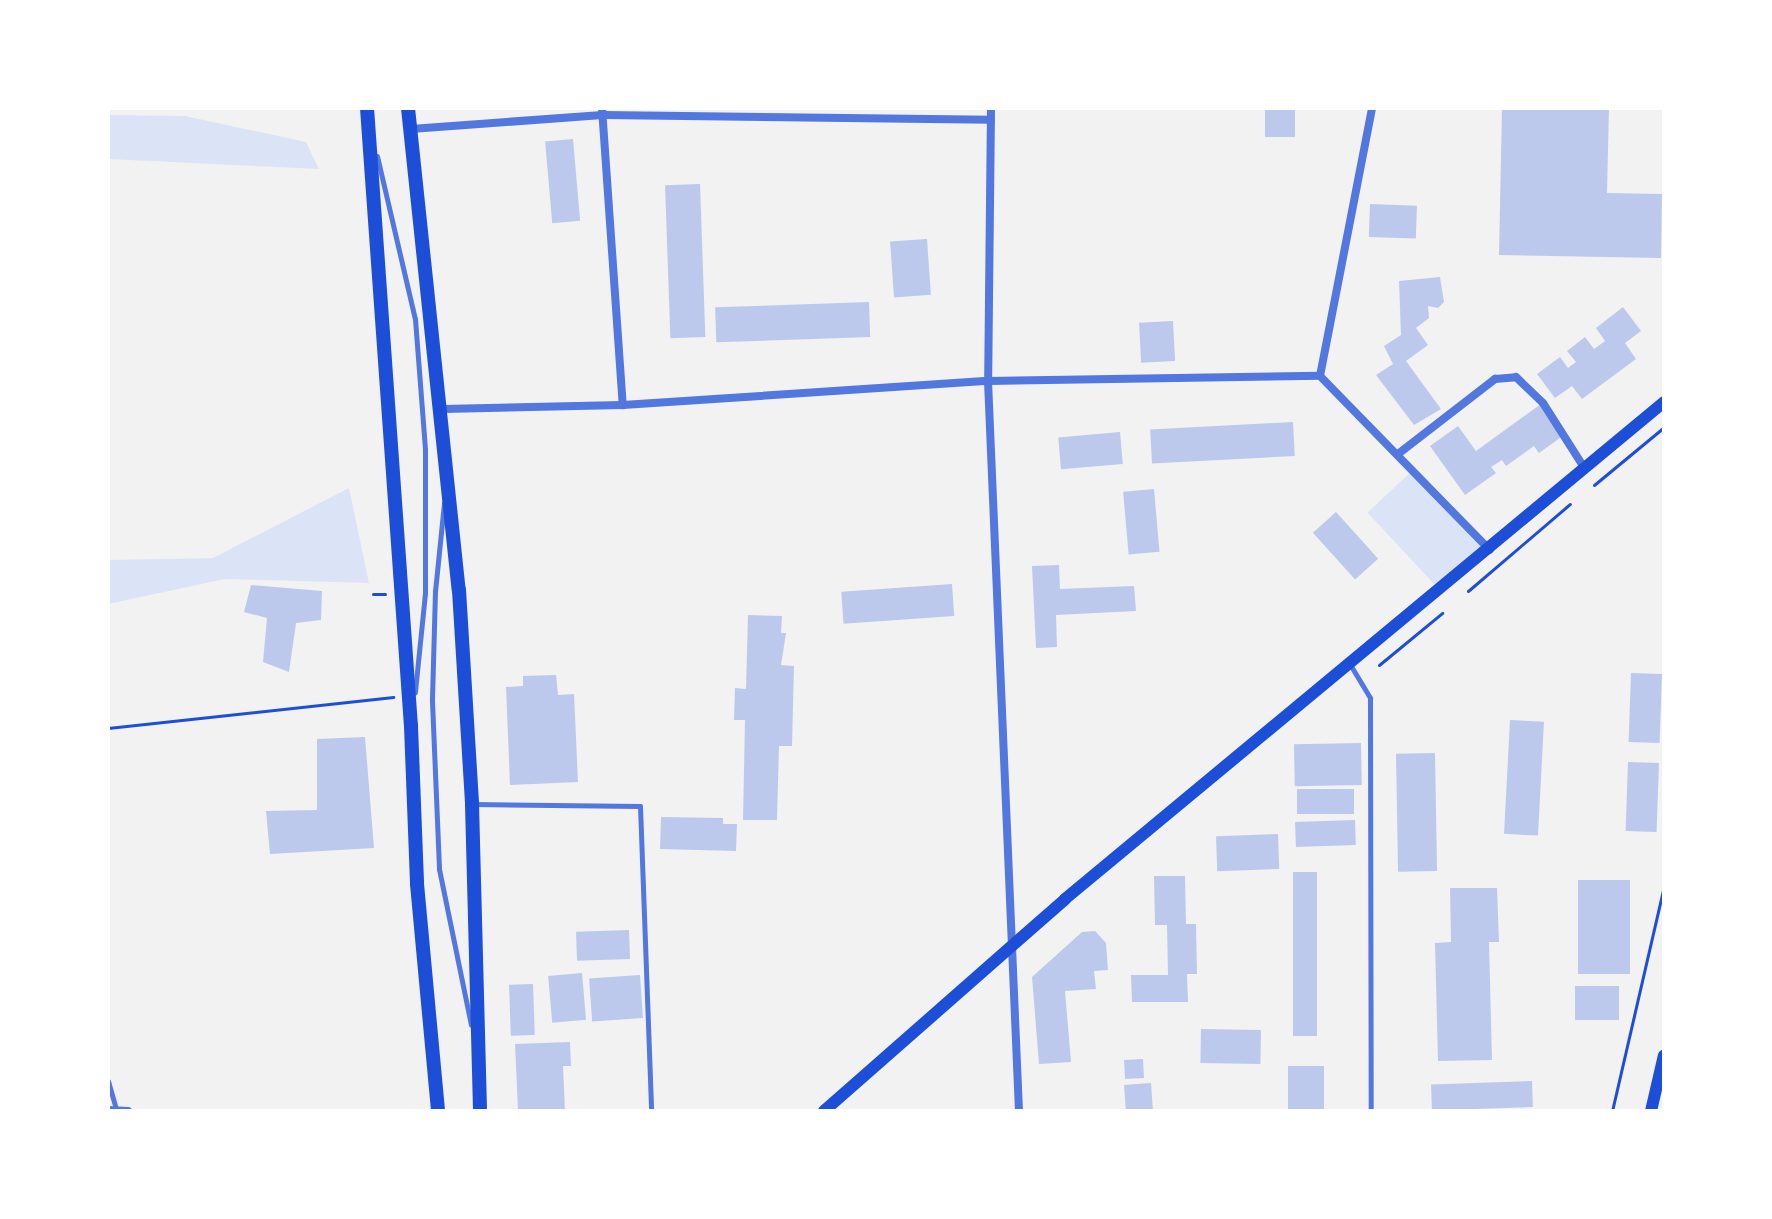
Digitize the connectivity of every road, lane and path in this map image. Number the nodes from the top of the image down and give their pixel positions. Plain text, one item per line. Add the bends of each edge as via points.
1 (408, 108) edge
2 (798, 108) edge
3 (991, 108) edge
4 (1372, 108) edge
5 (602, 112) edge
6 (368, 114) edge
7 (801, 118) junction
8 (991, 120) junction
9 (411, 129) junction
10 (1320, 376) junction
11 (988, 381) junction
12 (1664, 402) edge
13 (623, 405) junction
14 (443, 409) junction
15 (1664, 427) edge
16 (1398, 454) junction
17 (1585, 469) junction
18 (447, 479) junction
19 (1594, 485) dead end
20 (1570, 504) dead end
21 (1491, 551) junction
22 (1468, 591) dead end
23 (1442, 613) dead end
24 (1379, 665) dead end
25 (1351, 666) junction
26 (409, 695) junction
27 (411, 726) junction
28 (108, 728) edge
29 (472, 804) junction
30 (1664, 885) edge
31 (1011, 947) junction
32 (1664, 1055) edge
33 (479, 1061) junction
34 (108, 1081) edge
35 (112, 1110) edge
36 (128, 1111) edge
37 (438, 1111) edge
38 (480, 1111) edge
39 (651, 1111) edge
40 (824, 1111) edge
41 (1019, 1111) edge
42 (1371, 1111) edge
43 (1612, 1111) edge
44 (1651, 1111) edge

1 - 9 main road
2 - 7 street
3 - 8 street
4 - 10 street
5 - 7 street
5 - 9 street
5 - 13 street
6 - 26 main road
6 - 27 lane via 415,319 425,450 425,593
7 - 8 street
8 - 11 street
9 - 14 main road
10 - 11 street
10 - 16 street
11 - 13 street
11 - 31 street
12 - 17 main road
13 - 14 street
14 - 18 main road
15 - 19 path
16 - 17 street via 1495,379 1516,377 1543,403
16 - 21 street
17 - 21 main road
18 - 29 main road
18 - 33 lane via 434,607 439,869
20 - 22 path
21 - 25 main road
23 - 24 path
25 - 31 main road
25 - 42 lane via 1370,698
26 - 27 main road
26 - 28 path
27 - 37 main road via 417,884
29 - 33 main road
29 - 39 lane via 640,806
30 - 43 path
31 - 40 main road
31 - 41 street
32 - 44 main road
33 - 38 main road
34 - 35 lane
35 - 36 street

